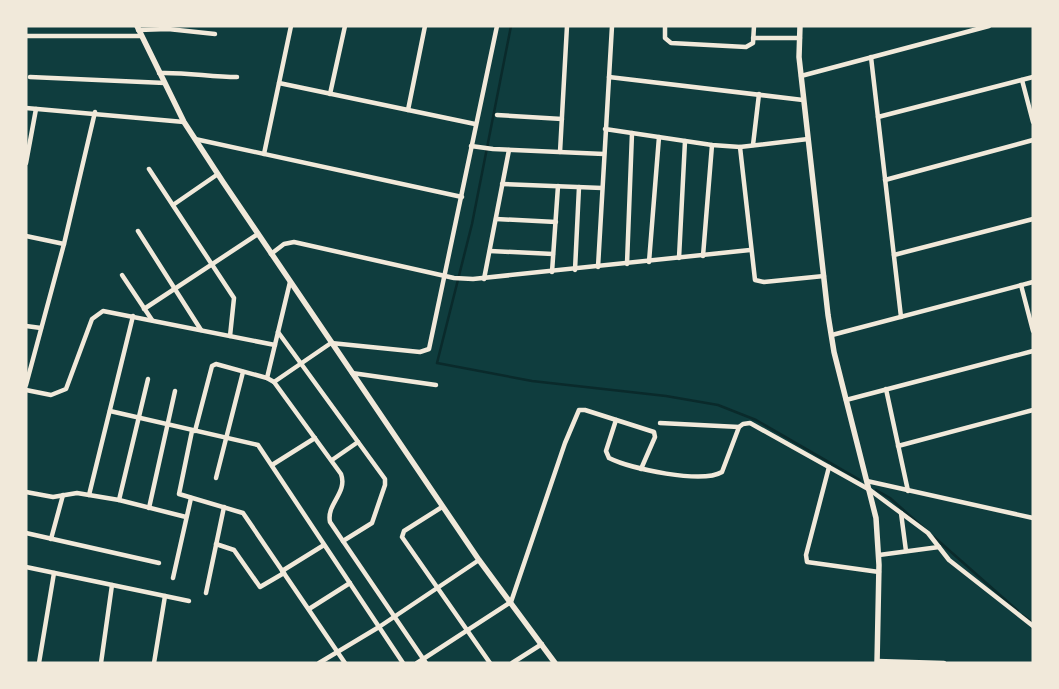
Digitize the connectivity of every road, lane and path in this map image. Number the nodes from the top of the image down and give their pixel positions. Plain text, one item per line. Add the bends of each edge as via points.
1 (291, 26) edge
2 (345, 26) edge
3 (425, 26) edge
4 (497, 26) edge
5 (567, 26) edge
6 (612, 26) edge
7 (665, 26) edge
8 (754, 26) edge
9 (800, 26) edge
10 (989, 26) edge
11 (139, 31) edge
12 (215, 34) dead end
13 (26, 36) edge
14 (754, 38) junction
15 (800, 38) junction
16 (871, 57) junction
17 (159, 72) junction
18 (801, 76) junction
19 (30, 77) dead end
20 (237, 77) dead end
21 (609, 77) junction
22 (1033, 77) edge
23 (1022, 80) junction
24 (164, 83) junction
25 (279, 83) junction
26 (330, 94) junction
27 (759, 94) junction
28 (803, 100) junction
29 (26, 108) edge
30 (36, 108) junction
31 (408, 110) junction
32 (95, 112) junction
33 (497, 115) dead end
34 (878, 117) junction
35 (562, 119) junction
36 (184, 122) junction
37 (1033, 122) edge
38 (475, 124) junction
39 (606, 128) junction
40 (632, 133) junction
41 (659, 137) junction
42 (195, 139) junction
43 (808, 140) junction
44 (1033, 140) edge
45 (684, 141) junction
46 (753, 145) junction
47 (471, 146) junction
48 (712, 146) junction
49 (740, 147) junction
50 (508, 150) junction
51 (560, 152) junction
52 (264, 154) junction
53 (604, 154) junction
54 (26, 163) edge
55 (150, 170) dead end
56 (218, 174) junction
57 (885, 180) junction
58 (502, 184) junction
59 (558, 186) junction
60 (579, 187) junction
61 (602, 188) junction
62 (462, 197) junction
63 (173, 205) junction
64 (496, 219) junction
65 (1033, 219) edge
66 (556, 222) junction
67 (138, 231) dead end
68 (258, 234) junction
69 (26, 236) edge
70 (64, 244) junction
71 (750, 250) junction
72 (490, 251) junction
73 (271, 254) junction
74 (554, 254) junction
75 (894, 255) junction
76 (703, 256) junction
77 (679, 258) junction
78 (649, 262) junction
79 (212, 264) junction
80 (627, 264) junction
81 (598, 267) junction
82 (575, 270) junction
83 (552, 272) junction
84 (122, 275) dead end
85 (444, 275) junction
86 (824, 276) junction
87 (484, 279) junction
88 (290, 282) junction
89 (1033, 282) edge
90 (1021, 285) junction
91 (175, 290) junction
92 (144, 309) junction
93 (133, 316) junction
94 (901, 317) junction
95 (152, 320) junction
96 (26, 326) edge
97 (41, 328) junction
98 (201, 330) junction
99 (1033, 331) edge
100 (278, 332) junction
101 (832, 335) junction
102 (230, 336) junction
103 (331, 343) junction
104 (275, 345) junction
105 (1033, 351) edge
106 (301, 364) junction
107 (243, 372) junction
108 (351, 373) junction
109 (148, 378) dead end
110 (267, 378) junction
111 (274, 382) junction
112 (26, 385) edge
113 (436, 385) dead end
114 (886, 389) junction
115 (26, 390) edge
116 (175, 391) dead end
117 (846, 400) junction
118 (1033, 410) edge
119 (110, 411) junction
120 (139, 418) junction
121 (616, 420) junction
122 (660, 423) dead end
123 (167, 425) junction
124 (740, 428) junction
125 (194, 431) junction
126 (226, 438) junction
127 (315, 438) junction
128 (358, 442) junction
129 (898, 446) junction
130 (332, 460) junction
131 (272, 465) junction
132 (829, 466) junction
133 (641, 470) junction
134 (216, 478) dead end
135 (867, 481) junction
136 (870, 490) junction
137 (908, 491) junction
138 (26, 492) edge
139 (89, 495) junction
140 (63, 496) junction
141 (190, 498) junction
142 (119, 500) junction
143 (442, 506) junction
144 (224, 507) junction
145 (149, 508) junction
146 (901, 513) junction
147 (186, 517) junction
148 (1033, 518) edge
149 (26, 533) edge
150 (52, 539) junction
151 (343, 540) junction
152 (216, 544) junction
153 (324, 545) junction
154 (939, 547) junction
155 (906, 551) junction
156 (879, 555) junction
157 (479, 560) junction
158 (159, 562) dead end
159 (26, 567) edge
160 (283, 572) junction
161 (879, 572) junction
162 (54, 573) junction
163 (173, 578) dead end
164 (350, 583) junction
165 (112, 586) junction
166 (437, 587) junction
167 (206, 593) dead end
168 (165, 596) junction
169 (189, 601) dead end
170 (511, 602) junction
171 (309, 609) junction
172 (394, 616) junction
173 (379, 626) junction
174 (1033, 626) edge
175 (466, 631) junction
176 (542, 644) junction
177 (338, 652) junction
178 (424, 661) edge
179 (877, 662) edge
180 (39, 663) edge
181 (100, 663) edge
182 (154, 663) edge
183 (318, 663) edge
184 (345, 663) edge
185 (403, 663) edge
186 (417, 663) edge
187 (490, 663) edge
188 (512, 663) edge
189 (555, 663) edge
190 (944, 663) edge

1 - 25 street
2 - 26 street
3 - 31 street
4 - 38 street
5 - 35 street
6 - 21 street
7 - 14 street via 665,38 671,43 746,48 751,46
8 - 14 street
9 - 15 street
10 - 16 street
11 - 12 street via 168,29
11 - 13 street
11 - 17 street
14 - 15 street
15 - 18 street
16 - 18 street
16 - 34 street
17 - 20 street
17 - 24 street
18 - 28 street
19 - 24 street
21 - 27 street
21 - 39 street
22 - 23 street
23 - 34 street
23 - 37 street
24 - 36 street
25 - 26 street
25 - 52 street
26 - 31 street
27 - 28 street
27 - 46 street
28 - 43 street
29 - 30 street
30 - 32 street
30 - 54 street
31 - 38 street
32 - 36 street
32 - 70 street
33 - 35 street
34 - 57 street
35 - 51 street
36 - 42 street
38 - 47 street
39 - 40 street
39 - 53 street
40 - 41 street
40 - 80 street
41 - 45 street
41 - 78 street
42 - 52 street
42 - 56 street
43 - 46 street
43 - 86 street
44 - 57 street
45 - 48 street
45 - 77 street
46 - 49 street
47 - 50 street
47 - 62 street
48 - 49 street
48 - 76 street
49 - 71 street
50 - 51 street
50 - 58 street
51 - 53 street
52 - 62 street
53 - 61 street
55 - 63 street
56 - 63 street
56 - 68 street
57 - 75 street
58 - 59 street
58 - 64 street
59 - 60 street
59 - 66 street
60 - 61 street
60 - 82 street
61 - 81 street
62 - 85 street
63 - 79 street
64 - 66 street
64 - 72 street
65 - 75 street
66 - 74 street
67 - 91 street
68 - 73 street
68 - 79 street
69 - 70 street
70 - 97 street
71 - 76 street
71 - 86 street via 754,276 760,282
72 - 74 street
72 - 87 street
73 - 85 street via 284,244 294,242
73 - 88 street
74 - 83 street
75 - 94 street
76 - 77 street
77 - 78 street
78 - 80 street
79 - 91 street
79 - 102 street via 234,298
80 - 81 street
81 - 82 street
82 - 83 street
83 - 87 street
84 - 92 street
85 - 87 street
85 - 103 street via 431,345 425,351
86 - 101 street
88 - 100 street
88 - 103 street
89 - 90 street
90 - 94 street
90 - 99 street
91 - 92 street
91 - 98 street
92 - 95 street
93 - 95 street
93 - 115 street via 103,311 97,314 92,319 66,389 51,396
93 - 119 street
94 - 101 street
95 - 98 street
96 - 97 street
97 - 112 street
98 - 102 street
100 - 104 street
100 - 106 street
101 - 117 street
102 - 104 street
103 - 106 street
103 - 108 street
104 - 110 street
105 - 114 street
106 - 111 street
106 - 128 street
107 - 110 street
107 - 125 street via 216,364 212,366
107 - 126 street
108 - 113 street
108 - 143 street
109 - 120 street
110 - 111 street
111 - 127 street
114 - 117 street
114 - 129 street
116 - 123 street
117 - 135 street
118 - 129 street
119 - 120 street
119 - 139 street
120 - 123 street
120 - 142 street
121 - 133 street via 607,455
121 - 133 street via 655,434
121 - 170 street via 585,410 577,413
122 - 124 street
123 - 125 street
123 - 145 street
124 - 132 street via 742,424 750,423
124 - 133 street via 719,474 682,475
125 - 126 street
125 - 141 street via 179,491 181,496
126 - 131 street via 258,445
126 - 134 street
127 - 130 street
127 - 131 street
128 - 130 street
128 - 151 street via 381,472 385,485 372,523
129 - 137 street
130 - 151 street via 344,481 329,516
131 - 153 street
132 - 136 street
132 - 161 street via 806,555 807,562
135 - 136 street
135 - 137 street
136 - 146 street
136 - 156 street
137 - 148 street
138 - 140 street
139 - 140 street
139 - 142 street
140 - 150 street
141 - 144 street
141 - 147 street
142 - 145 street
143 - 157 street
143 - 166 street via 402,534
144 - 152 street
144 - 160 street via 238,510 249,519
145 - 147 street
146 - 154 street via 928,533
146 - 155 street
147 - 163 street
149 - 150 street
150 - 158 street
151 - 172 street
152 - 160 street via 234,550 260,587
152 - 167 street
153 - 160 street
153 - 164 street
154 - 155 street
154 - 174 street via 949,560
155 - 156 street
156 - 161 street
157 - 166 street
157 - 170 street
159 - 162 street
160 - 171 street
161 - 179 street
162 - 165 street
162 - 180 street
164 - 171 street
164 - 173 street
165 - 168 street
165 - 181 street
166 - 172 street
166 - 175 street
168 - 169 street
168 - 182 street
170 - 175 street
170 - 176 street
171 - 177 street
172 - 173 street
172 - 178 street
173 - 177 street
173 - 185 street
175 - 178 street
175 - 187 street
176 - 188 street
176 - 189 street
177 - 183 street
177 - 184 street
178 - 186 street
179 - 190 street

